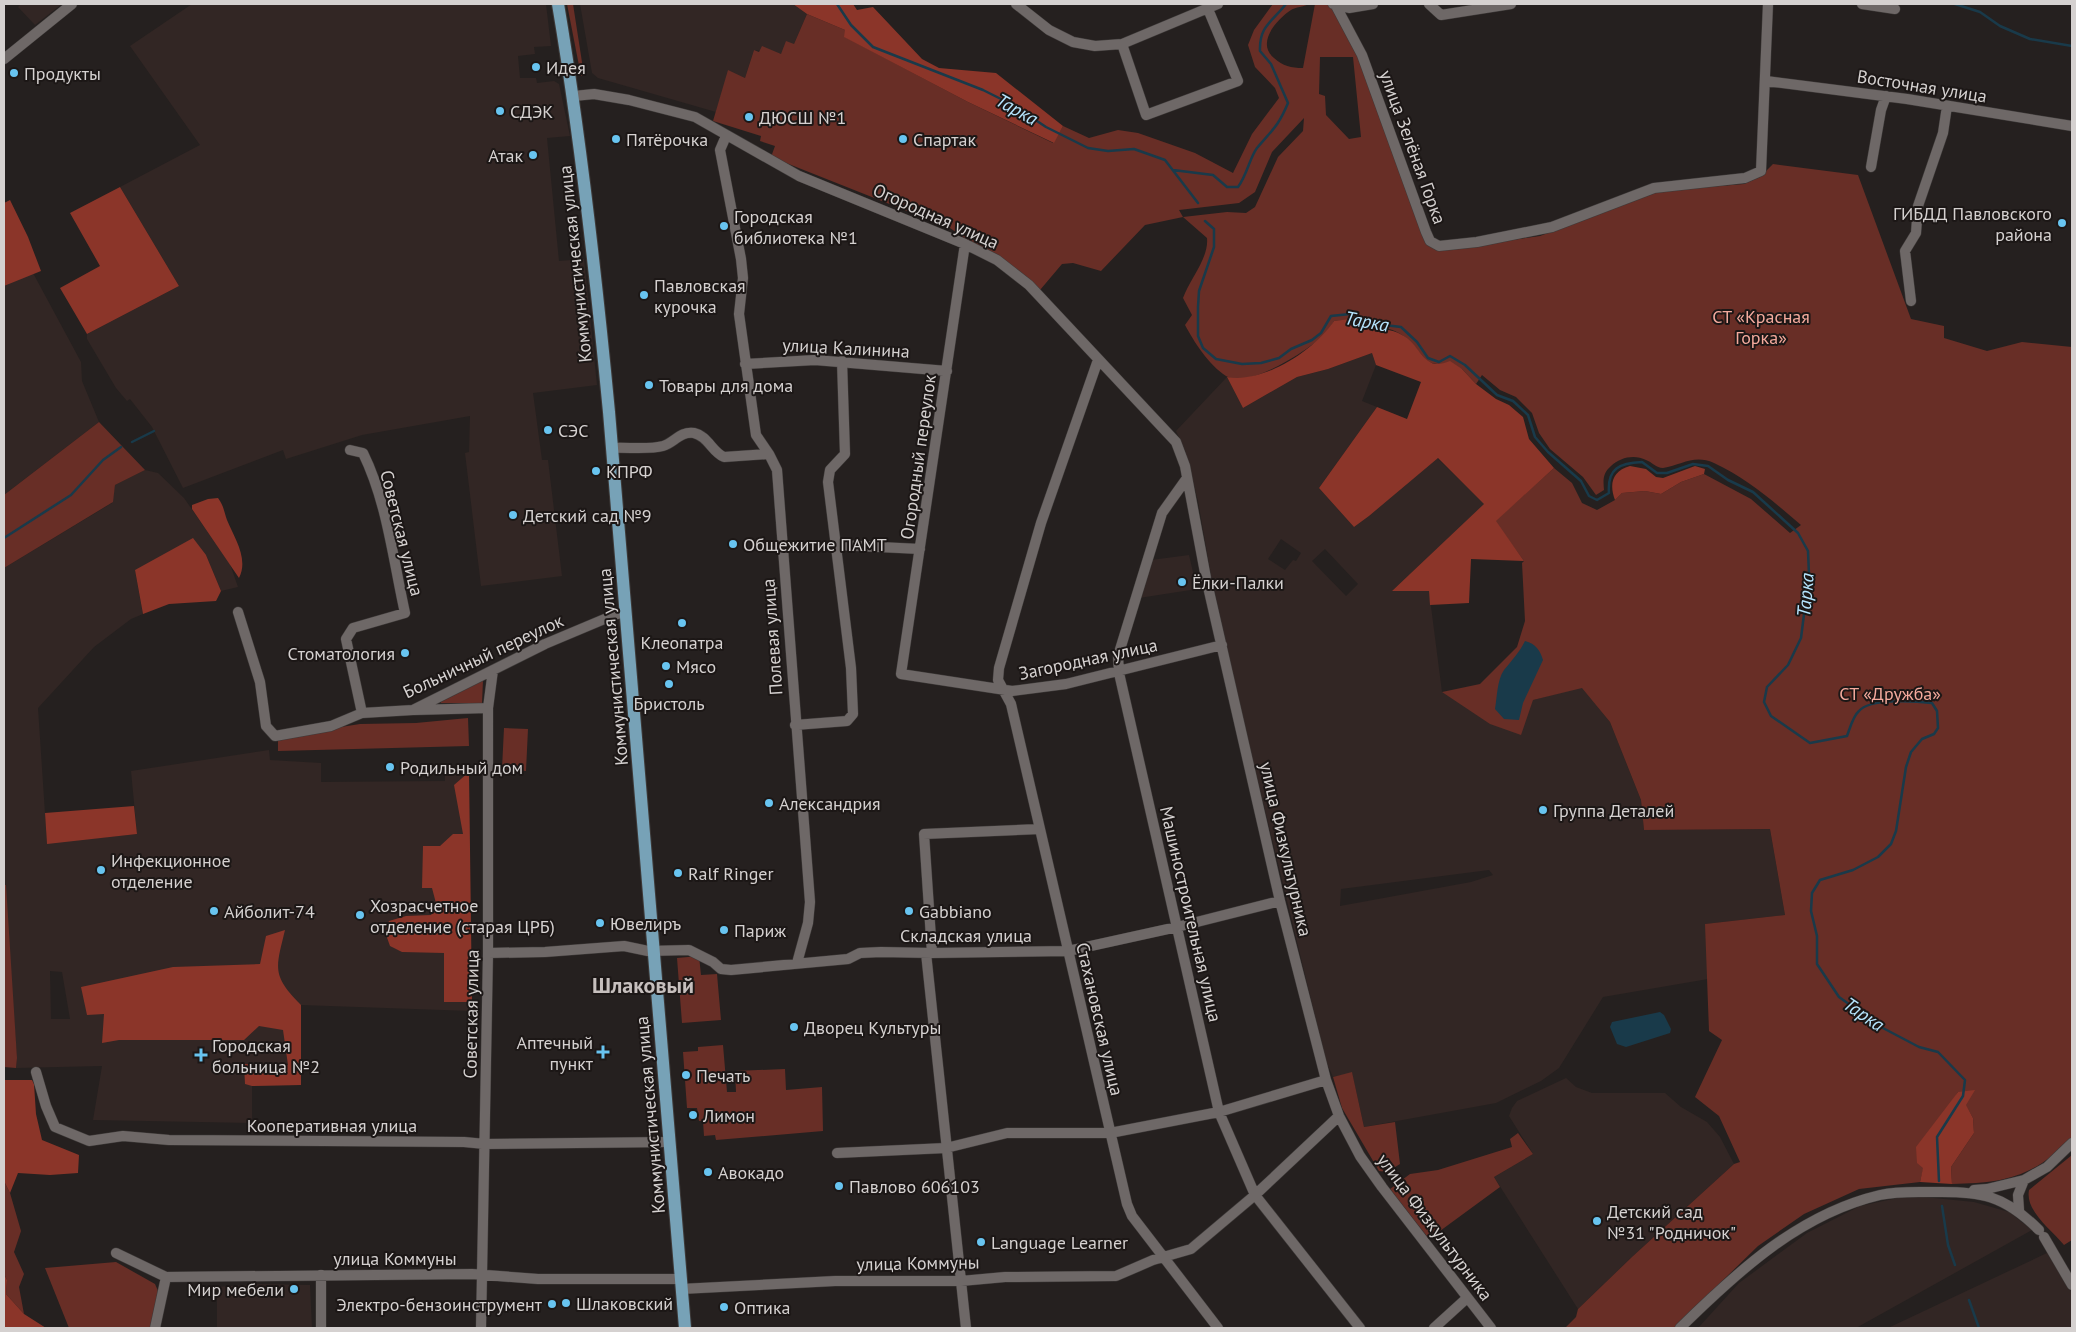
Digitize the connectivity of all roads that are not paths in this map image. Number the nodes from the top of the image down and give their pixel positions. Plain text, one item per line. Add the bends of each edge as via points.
1 (72, 4) edge
2 (558, 4) edge
3 (1016, 4) edge
4 (1218, 4) edge
5 (1374, 4) edge
6 (1429, 4) edge
7 (1511, 4) edge
8 (1768, 4) edge
9 (1862, 4) edge
10 (1335, 5) edge
11 (1895, 9) dead end
12 (1208, 10) junction
13 (1122, 44) junction
14 (4, 59) edge
15 (1766, 81) junction
16 (574, 96) junction
17 (1886, 96) junction
18 (1947, 106) junction
19 (2072, 126) edge
20 (726, 136) junction
21 (1871, 167) dead end
22 (965, 244) junction
23 (1911, 301) dead end
24 (1098, 360) junction
25 (842, 361) junction
26 (745, 364) junction
27 (947, 371) junction
28 (612, 448) junction
29 (350, 450) dead end
30 (769, 454) junction
31 (1187, 478) junction
32 (838, 545) junction
33 (920, 549) junction
34 (238, 612) dead end
35 (626, 612) junction
36 (1222, 646) junction
37 (492, 670) junction
38 (1119, 673) junction
39 (901, 674) joint
40 (1005, 691) junction
41 (488, 708) junction
42 (413, 710) junction
43 (362, 713) junction
44 (795, 725) junction
45 (1040, 829) junction
46 (1280, 901) junction
47 (1178, 927) junction
48 (654, 950) junction
49 (1068, 951) junction
50 (488, 953) junction
51 (929, 953) junction
52 (797, 964) junction
53 (36, 1072) dead end
54 (1326, 1080) junction
55 (1218, 1112) junction
56 (1339, 1116) junction
57 (1110, 1133) junction
58 (670, 1142) junction
59 (2072, 1143) edge
60 (485, 1144) junction
61 (946, 1148) junction
62 (837, 1153) dead end
63 (2024, 1180) junction
64 (1958, 1191) junction
65 (1255, 1196) junction
66 (2019, 1210) junction
67 (116, 1253) dead end
68 (1165, 1258) junction
69 (321, 1274) junction
70 (482, 1275) junction
71 (166, 1277) junction
72 (961, 1281) junction
73 (680, 1284) junction
74 (2072, 1285) edge
75 (1467, 1298) junction
76 (155, 1328) edge
77 (321, 1328) edge
78 (481, 1328) edge
79 (685, 1328) edge
80 (966, 1328) edge
81 (1218, 1328) edge
82 (1360, 1328) edge
83 (1434, 1328) edge
84 (1491, 1328) edge
85 (1680, 1328) edge

1 - 14 street
2 - 16 main road, Коммунистическая улица
3 - 13 street via 1049,30 1073,42 1095,46
4 - 12 street
5 - 10 street via 1349,8
6 - 7 street via 1441,15
8 - 15 street
9 - 11 street
10 - 15 street, улица Зелёная Горка via 1362,56 1430,241 1439,246 1552,227 1654,188 1745,178 1761,171
12 - 13 street
12 - 13 street via 1238,81 1146,115
15 - 17 street, Восточная улица
16 - 20 street, Огородная улица via 594,94 629,100 695,117
16 - 28 main road, Коммунистическая улица via 597,285
17 - 18 street, Восточная улица
17 - 21 street
18 - 19 street, Восточная улица
18 - 23 street via 1943,132 1918,206 1916,233 1905,252
20 - 22 street, Огородная улица via 799,176
20 - 26 street, Полевая улица via 720,150 742,259 739,314
22 - 24 street, Огородная улица via 997,260 1029,285
22 - 27 street, Огородный переулок
24 - 31 street, улица Физкультурника via 1176,442
24 - 40 street via 1042,523 1002,654 998,680
25 - 26 street, улица Калинина
25 - 27 street, улица Калинина
25 - 32 street via 845,454 830,470 828,482
26 - 30 street, Полевая улица via 756,435
27 - 33 street, Огородный переулок
28 - 30 street via 664,446 682,434 694,433 724,457
28 - 35 main road, Коммунистическая улица
29 - 43 street, Советская улица via 363,453 373,474 384,509 404,613 353,628 346,639
30 - 44 street, Полевая улица via 777,470
31 - 36 street, улица Физкультурника
31 - 38 street, Машиностроительная улица via 1162,513 1118,656
32 - 33 street
32 - 44 street via 853,714 847,721
33 - 39 street, Огородный переулок
34 - 43 street, Больничный переулок via 260,682 266,726 270,732 276,736 298,734 332,726
35 - 37 street, Больничный переулок via 576,630
35 - 48 main road, Коммунистическая улица
36 - 38 street, Загородная улица
36 - 46 street, улица Физкультурника
37 - 41 street, Советская улица
37 - 42 street, Больничный переулок
38 - 40 street, Загородная улица via 1066,684
38 - 47 street, Машиностроительная улица
39 - 40 street, Загородная улица
40 - 45 street, Стахановская улица via 1011,704
41 - 42 street
41 - 50 street, Советская улица
42 - 43 street, Больничный переулок
44 - 52 street, Полевая улица via 810,902
45 - 49 street, Стахановская улица
45 - 51 street via 924,834
46 - 47 street, Складская улица
46 - 54 street, улица Физкультурника
47 - 49 street, Складская улица
47 - 55 street, Машиностроительная улица
48 - 50 street, Складская улица via 624,946
48 - 52 street, Складская улица via 689,950 721,969
48 - 58 main road, Коммунистическая улица
49 - 51 street, Складская улица
49 - 57 street, Стахановская улица
50 - 60 street, Советская улица
51 - 52 street, Складская улица via 860,953 848,959
51 - 61 street
53 - 60 street, Кооперативная улица via 55,1126 89,1141 123,1136 169,1140
54 - 55 street
54 - 56 street, улица Физкультурника
55 - 57 street
55 - 65 street, Машиностроительная улица
56 - 65 street, улица Коммуны
56 - 75 street, улица Физкультурника via 1360,1156
57 - 61 street via 1007,1133
57 - 68 street, Стахановская улица via 1129,1210
58 - 60 street, Кооперативная улица
58 - 73 main road, Коммунистическая улица
59 - 63 street via 2047,1167
60 - 70 street, Советская улица
61 - 62 street
61 - 72 street
63 - 64 street via 1987,1189
63 - 66 street via 2018,1195
64 - 66 street via 2004,1202
64 - 85 street via 1881,1195 1840,1208 1782,1240 1745,1267
65 - 68 street, улица Коммуны via 1191,1249
65 - 82 street, Машиностроительная улица
66 - 74 street via 2041,1234
67 - 71 street, улица Коммуны
68 - 72 street, улица Коммуны via 1116,1276 1005,1277
68 - 81 street, Стахановская улица
69 - 70 street, улица Коммуны
69 - 71 street, улица Коммуны
69 - 77 street
70 - 73 street, улица Коммуны
70 - 78 street, Советская улица
71 - 76 street
72 - 73 street, улица Коммуны
72 - 80 street
73 - 79 main road, Коммунистическая улица
75 - 83 street
75 - 84 street, улица Физкультурника

